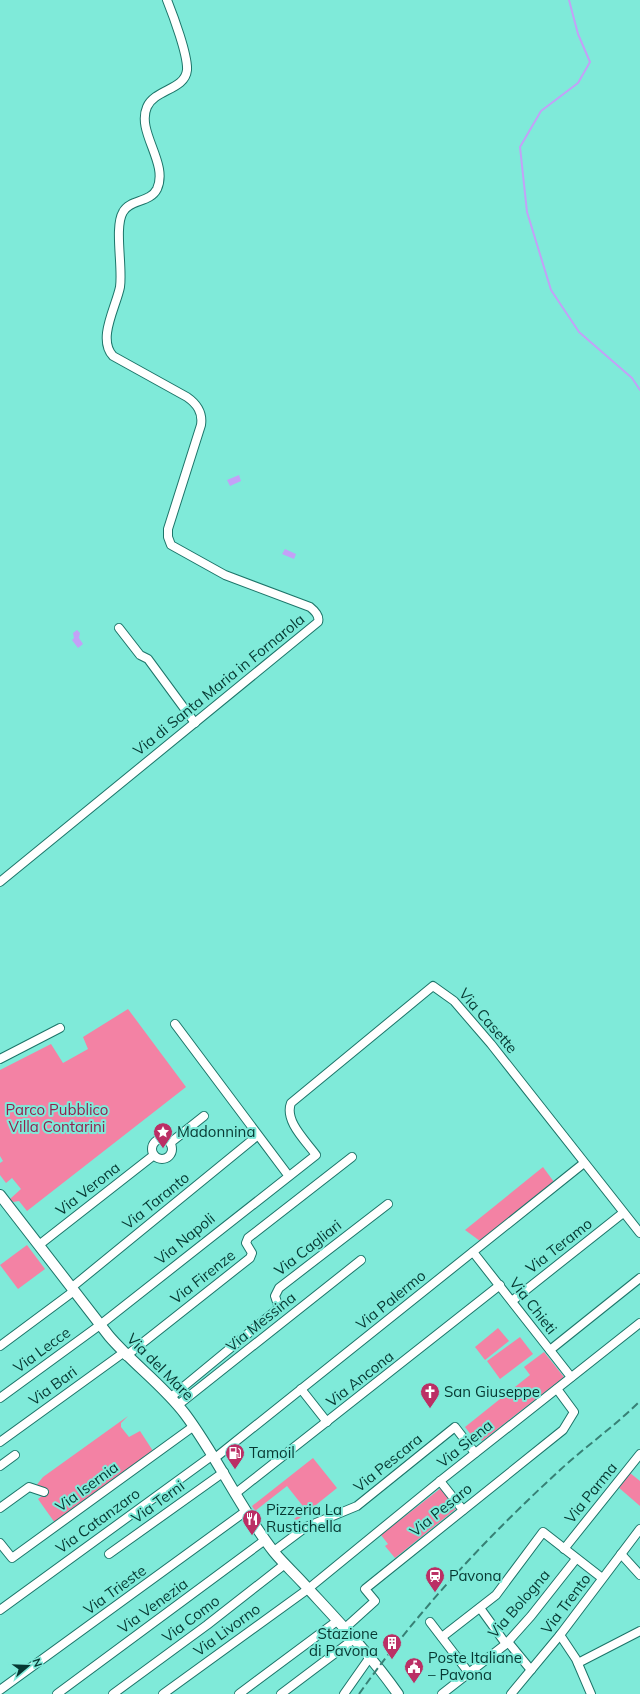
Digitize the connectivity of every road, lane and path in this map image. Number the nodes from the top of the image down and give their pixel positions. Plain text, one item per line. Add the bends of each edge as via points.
1 (167, 0) edge
2 (119, 628) dead end
3 (195, 723) junction
4 (0, 882) edge
5 (175, 1024) dead end
6 (60, 1028) dead end
7 (0, 1058) edge
8 (204, 1116) dead end
9 (257, 1136) junction
10 (170, 1143) junction
11 (154, 1155) junction
12 (316, 1155) joint
13 (352, 1157) dead end
14 (584, 1163) junction
15 (288, 1175) junction
16 (0, 1195) edge
17 (388, 1204) dead end
18 (623, 1213) junction
19 (640, 1233) edge
20 (40, 1245) junction
21 (473, 1252) junction
22 (361, 1260) dead end
23 (640, 1278) edge
24 (500, 1286) junction
25 (73, 1289) junction
26 (512, 1301) junction
27 (280, 1308) junction
28 (287, 1318) junction
29 (640, 1323) edge
30 (100, 1325) junction
31 (0, 1346) edge
32 (550, 1350) junction
33 (125, 1354) junction
34 (572, 1377) junction
35 (557, 1388) junction
36 (301, 1389) junction
37 (171, 1397) junction
38 (0, 1398) edge
39 (178, 1405) junction
40 (327, 1422) junction
41 (194, 1426) junction
42 (0, 1442) edge
43 (475, 1453) junction
44 (640, 1454) edge
45 (14, 1455) dead end
46 (214, 1456) junction
47 (0, 1466) edge
48 (224, 1472) junction
49 (440, 1481) junction
50 (44, 1492) dead end
51 (236, 1493) junction
52 (0, 1508) edge
53 (463, 1510) junction
54 (246, 1511) junction
55 (640, 1528) edge
56 (265, 1540) junction
57 (0, 1543) edge
58 (564, 1549) junction
59 (274, 1551) junction
60 (109, 1554) dead end
61 (621, 1554) junction
62 (576, 1559) junction
63 (285, 1564) junction
64 (640, 1575) edge
65 (602, 1578) junction
66 (308, 1589) junction
67 (480, 1608) junction
68 (0, 1610) edge
69 (430, 1622) dead end
70 (341, 1625) junction
71 (640, 1631) edge
72 (560, 1635) junction
73 (442, 1637) junction
74 (354, 1639) junction
75 (507, 1643) junction
76 (370, 1657) junction
77 (578, 1663) junction
78 (531, 1670) junction
79 (469, 1673) junction
80 (0, 1690) edge
81 (57, 1694) edge
82 (113, 1694) edge
83 (163, 1694) edge
84 (239, 1694) edge
85 (281, 1694) edge
86 (344, 1694) edge
87 (398, 1694) edge
88 (442, 1694) edge
89 (511, 1694) edge
90 (590, 1694) edge

1 - 3 street, Via di Santa Maria in Fornarola via 186,58 187,72 184,80 154,98 146,110 146,126 158,168 159,181 153,194 128,206 121,217 121,280 106,342 113,356 183,395 199,409 202,423 167,532 168,540 173,547 225,575 310,608 316,612 319,620
2 - 3 street via 140,655 148,659
3 - 4 street, Via di Santa Maria in Fornarola
5 - 9 street
6 - 7 street
8 - 10 street
9 - 15 street
9 - 25 street, Via Taranto
10 - 11 street via 172,1149 167,1158 160,1159
10 - 11 street, Via Verona via 164,1139 156,1141 152,1146
11 - 20 street, Via Verona
12 - 14 street, Via Casette via 292,1121 289,1113 291,1103 433,986 459,1006
12 - 15 street, Via Napoli
13 - 33 street, Via Firenze via 248,1238 246,1243 252,1253 250,1258
14 - 18 street, Via Casette
14 - 21 street, Via Palermo
15 - 30 street, Via Napoli
16 - 20 main road, Via del Mare
17 - 27 street, Via Cagliari via 280,1288 275,1297
18 - 19 street, Via Casette
18 - 26 street, Via Teramo
20 - 25 main road, Via del Mare
21 - 24 street, Via Chieti
21 - 36 street, Via Palermo
22 - 28 street, Via Messina
23 - 32 street
24 - 26 street, Via Chieti
24 - 40 street, Via Ancona
25 - 30 main road, Via del Mare
25 - 31 street, Via Taranto
26 - 32 street, Via Chieti
27 - 28 street
27 - 37 street
28 - 39 street, Via Messina
29 - 34 street, Via Siena
30 - 33 main road, Via del Mare
30 - 38 street, Via Lecce
32 - 34 street, Via Chieti
33 - 37 main road, Via del Mare
33 - 42 street, Via Bari
34 - 35 street, Via Siena
35 - 43 street, Via Siena
35 - 53 street, Via Pesaro via 574,1412 563,1430
36 - 40 street
36 - 46 street, Via Palermo
37 - 39 main road, Via del Mare
39 - 41 main road, Via del Mare
40 - 51 street, Via Ancona
41 - 46 main road, Via del Mare
41 - 57 street, Via Isernia via 12,1558
43 - 49 street, Via Siena
43 - 59 street, Via Pescara via 455,1427 356,1506 306,1527
44 - 58 street, Via Parma
45 - 47 street
46 - 48 main road, Via del Mare
46 - 68 street, Via Catanzaro
48 - 51 main road, Via del Mare
48 - 60 street, Via Terni
49 - 53 street
49 - 66 street, Via Siena
50 - 52 street, Via Isernia via 29,1487
51 - 54 main road, Via del Mare
53 - 70 street, Via Pesaro via 365,1590 375,1601
54 - 56 main road, Via del Mare
54 - 80 street, Via Trieste
55 - 61 street, Via Trento
56 - 59 main road, Via del Mare
56 - 81 street, Via Venezia
58 - 62 street
58 - 67 street via 543,1532 498,1593
59 - 63 main road, Via del Mare
61 - 64 street
61 - 65 street, Via Trento
62 - 65 street
62 - 75 street, Via Bologna via 532,1616
63 - 66 main road, Via del Mare
63 - 82 street, Via Como via 208,1625
65 - 72 street, Via Trento
66 - 70 main road, Via del Mare
66 - 83 street, Via Livorno
67 - 73 street
67 - 75 street
69 - 73 street
70 - 74 main road, Via del Mare
70 - 84 street
71 - 77 street
72 - 77 street
72 - 78 street, Via Trento
73 - 79 street
74 - 76 main road, Via del Mare
74 - 85 street
75 - 78 street
75 - 79 street, Via Bologna
76 - 86 street
76 - 87 main road, Via del Mare
77 - 90 street
78 - 89 street, Via Trento
79 - 88 street, Via Bologna

